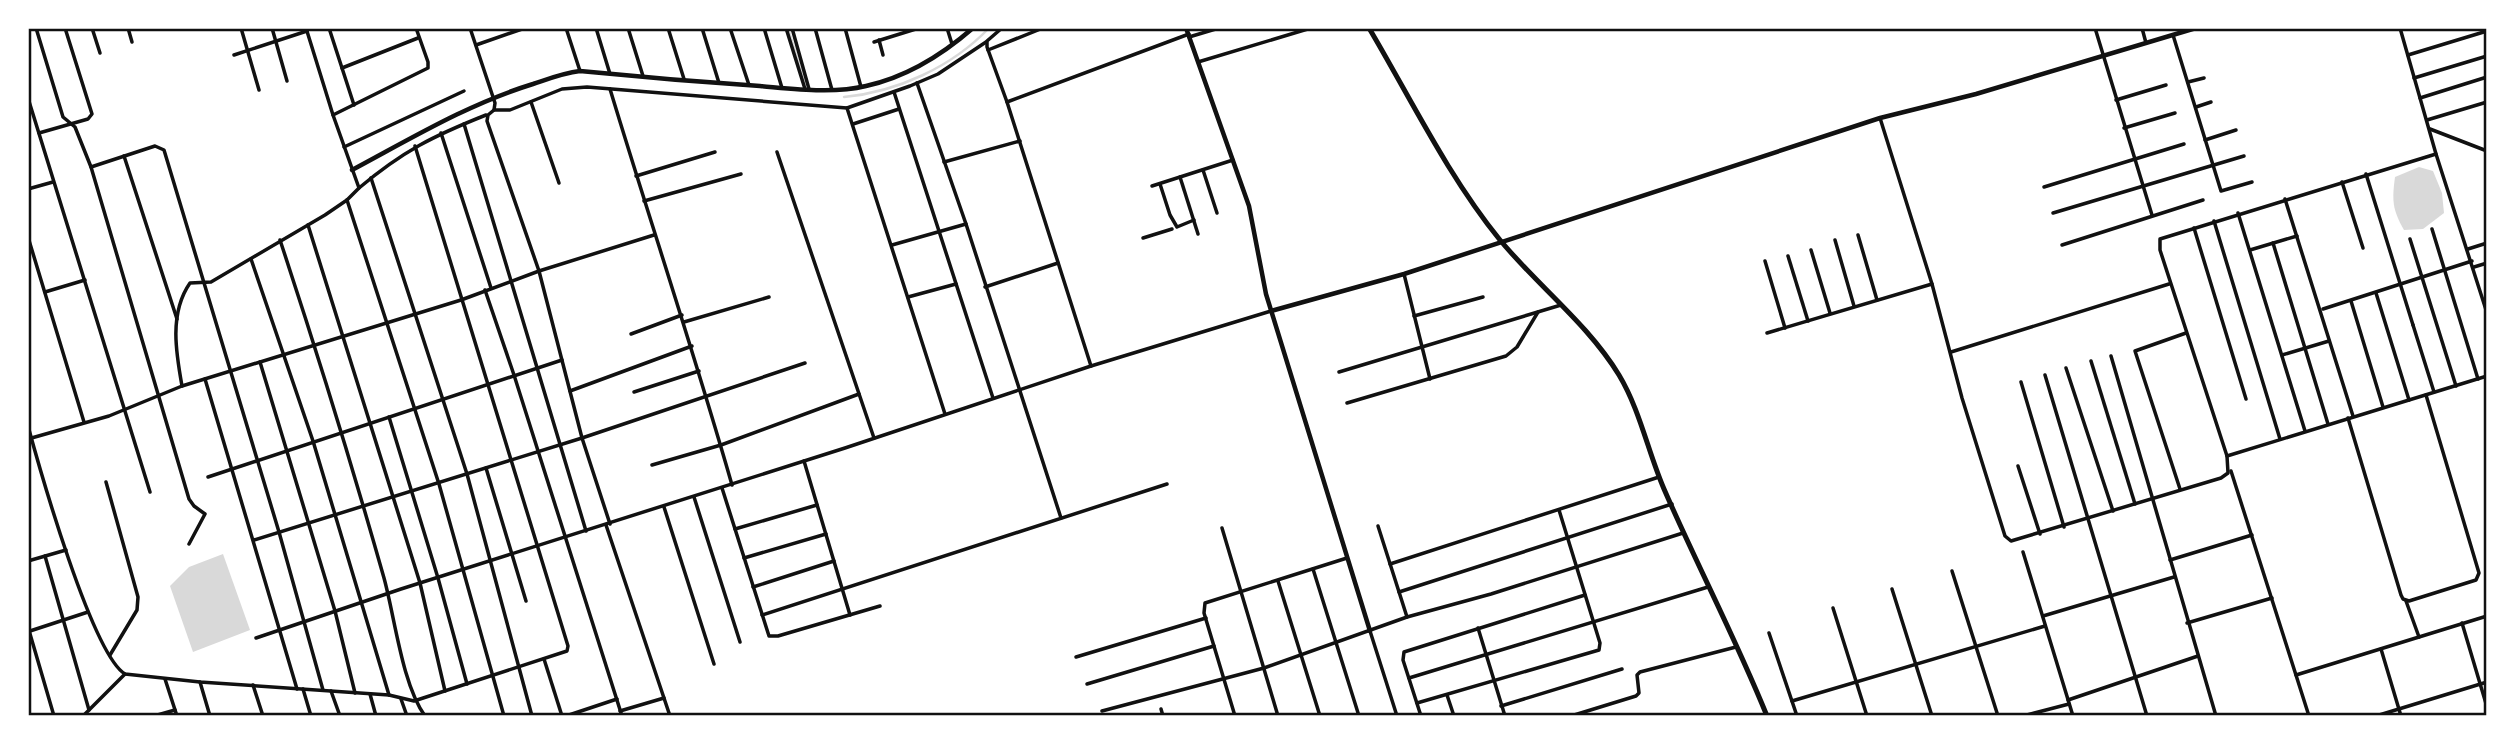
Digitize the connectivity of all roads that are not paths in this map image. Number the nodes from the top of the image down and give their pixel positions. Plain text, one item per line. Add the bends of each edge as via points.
1 (36, 28) edge
2 (65, 28) edge
3 (92, 28) edge
4 (128, 28) edge
5 (241, 28) edge
6 (272, 28) edge
7 (329, 28) edge
8 (416, 28) edge
9 (470, 28) edge
10 (525, 28) edge
11 (566, 28) edge
12 (596, 28) edge
13 (628, 28) edge
14 (668, 28) edge
15 (702, 28) edge
16 (730, 28) edge
17 (764, 28) edge
18 (786, 28) edge
19 (792, 28) edge
20 (816, 28) edge
21 (845, 28) edge
22 (919, 28) edge
23 (947, 28) edge
24 (973, 28) edge
25 (1002, 28) edge
26 (1043, 28) edge
27 (1186, 28) edge
28 (1219, 28) edge
29 (1311, 28) edge
30 (1369, 28) edge
31 (2095, 28) edge
32 (2142, 28) edge
33 (2196, 28) edge
34 (2400, 28) edge
35 (2189, 29) edge
36 (307, 30) edge
37 (2487, 31) edge
38 (2173, 35) junction
39 (1189, 36) junction
40 (419, 38) junction
41 (132, 41) dead end
42 (275, 41) junction
43 (987, 41) junction
44 (2146, 43) junction
45 (476, 45) junction
46 (953, 46) junction
47 (248, 50) junction
48 (988, 50) junction
49 (100, 53) dead end
50 (234, 55) dead end
51 (883, 55) dead end
52 (2408, 55) junction
53 (2103, 56) junction
54 (2487, 56) edge
55 (1198, 62) junction
56 (342, 68) junction
57 (580, 71) junction
58 (610, 74) junction
59 (643, 77) junction
60 (2487, 77) edge
61 (2204, 78) dead end
62 (2414, 78) junction
63 (287, 81) dead end
64 (684, 81) junction
65 (2188, 82) junction
66 (720, 83) junction
67 (917, 83) junction
68 (749, 85) junction
69 (2166, 85) dead end
70 (861, 87) junction
71 (782, 88) junction
72 (610, 89) junction
73 (807, 89) junction
74 (259, 90) dead end
75 (832, 90) junction
76 (464, 91) dead end
77 (894, 92) junction
78 (494, 96) junction
79 (28, 98) edge
80 (2420, 98) junction
81 (2116, 100) junction
82 (531, 102) junction
83 (1007, 102) junction
84 (2211, 102) dead end
85 (2487, 102) edge
86 (354, 105) junction
87 (495, 106) junction
88 (2195, 107) junction
89 (847, 108) junction
90 (900, 109) junction
91 (2175, 113) dead end
92 (333, 115) junction
93 (488, 115) junction
94 (1880, 118) junction
95 (2427, 121) junction
96 (72, 124) junction
97 (464, 124) junction
98 (853, 124) junction
99 (2124, 128) junction
100 (2429, 129) junction
101 (2236, 130) dead end
102 (39, 133) junction
103 (441, 133) junction
104 (2205, 139) junction
105 (1020, 141) junction
106 (2185, 144) dead end
107 (344, 146) junction
108 (415, 146) junction
109 (2487, 151) edge
110 (715, 152) dead end
111 (777, 152) dead end
112 (2436, 154) junction
113 (124, 156) junction
114 (2244, 156) dead end
115 (2134, 159) junction
116 (1233, 160) junction
117 (944, 162) junction
118 (2213, 166) junction
119 (91, 167) junction
120 (1203, 170) junction
121 (354, 173) junction
122 (741, 174) dead end
123 (2366, 174) junction
124 (636, 176) junction
125 (1180, 177) junction
126 (371, 178) junction
127 (53, 181) junction
128 (2252, 182) dead end
129 (559, 183) dead end
130 (2342, 183) junction
131 (1160, 184) junction
132 (1152, 186) dead end
133 (2044, 187) dead end
134 (359, 188) junction
135 (2143, 188) junction
136 (28, 189) edge
137 (2285, 199) junction
138 (347, 200) junction
139 (2203, 200) dead end
140 (644, 201) junction
141 (1217, 213) dead end
142 (2053, 213) dead end
143 (2238, 213) junction
144 (2152, 215) junction
145 (1194, 220) junction
146 (2214, 221) junction
147 (966, 224) junction
148 (308, 225) junction
149 (2194, 228) junction
150 (1172, 229) dead end
151 (2432, 229) dead end
152 (939, 232) junction
153 (1198, 234) dead end
154 (654, 235) junction
155 (1858, 235) dead end
156 (2297, 236) junction
157 (28, 237) edge
158 (1143, 238) dead end
159 (2410, 239) dead end
160 (280, 240) junction
161 (1835, 240) dead end
162 (1502, 241) junction
163 (2273, 243) junction
164 (2487, 243) edge
165 (892, 245) junction
166 (2062, 245) dead end
167 (2363, 248) dead end
168 (2468, 249) junction
169 (1811, 250) dead end
170 (2250, 250) junction
171 (1788, 256) dead end
172 (251, 259) junction
173 (1765, 261) dead end
174 (2472, 261) junction
175 (1058, 263) junction
176 (2487, 263) edge
177 (2474, 267) junction
178 (2445, 270) junction
179 (539, 271) junction
180 (1404, 274) junction
181 (2423, 278) junction
182 (85, 280) junction
183 (512, 280) junction
184 (200, 282) junction
185 (956, 284) junction
186 (1932, 284) junction
187 (2170, 284) junction
188 (2400, 286) junction
189 (985, 287) junction
190 (491, 288) junction
191 (485, 290) junction
192 (2487, 290) edge
193 (46, 292) junction
194 (2481, 292) junction
195 (2376, 293) junction
196 (769, 297) dead end
197 (908, 297) junction
198 (1483, 297) dead end
199 (461, 300) junction
200 (1877, 300) junction
201 (2351, 301) junction
202 (1561, 305) junction
203 (1854, 306) junction
204 (2323, 309) dead end
205 (1271, 311) junction
206 (1538, 312) junction
207 (1830, 313) junction
208 (2487, 313) edge
209 (415, 314) junction
210 (682, 315) junction
211 (1414, 316) junction
212 (1808, 320) junction
213 (177, 321) junction
214 (684, 322) junction
215 (386, 323) junction
216 (1785, 328) junction
217 (1767, 333) dead end
218 (2186, 333) junction
219 (631, 334) dead end
220 (343, 335) junction
221 (2329, 341) junction
222 (314, 344) junction
223 (692, 346) junction
224 (1421, 347) junction
225 (2305, 349) junction
226 (1951, 352) junction
227 (284, 354) junction
228 (2282, 355) junction
229 (2111, 356) dead end
230 (562, 360) junction
231 (2091, 361) dead end
232 (260, 362) junction
233 (805, 363) dead end
234 (1091, 366) junction
235 (537, 368) junction
236 (2066, 368) dead end
237 (699, 371) junction
238 (229, 372) junction
239 (1339, 372) dead end
240 (514, 375) junction
241 (2045, 375) dead end
242 (2487, 377) edge
243 (205, 379) junction
244 (1430, 379) junction
245 (2478, 379) junction
246 (2021, 382) dead end
247 (489, 385) junction
248 (184, 386) junction
249 (2456, 386) junction
250 (1018, 390) junction
251 (570, 391) junction
252 (634, 392) dead end
253 (2434, 393) junction
254 (859, 394) junction
255 (2426, 395) junction
256 (705, 396) junction
257 (158, 397) junction
258 (993, 398) junction
259 (2246, 399) dead end
260 (444, 400) junction
261 (2409, 400) junction
262 (1347, 403) dead end
263 (2383, 407) junction
264 (415, 409) junction
265 (125, 410) junction
266 (945, 414) junction
267 (389, 417) junction
268 (2351, 417) junction
269 (84, 422) junction
270 (370, 423) junction
271 (2328, 424) junction
272 (28, 426) edge
273 (2305, 431) junction
274 (342, 432) junction
275 (582, 438) junction
276 (874, 438) junction
277 (30, 439) edge
278 (2280, 439) junction
279 (313, 441) junction
280 (559, 444) junction
281 (720, 444) junction
282 (286, 449) junction
283 (537, 451) junction
284 (2227, 456) junction
285 (512, 459) junction
286 (256, 460) junction
287 (804, 461) junction
288 (652, 465) dead end
289 (2018, 466) dead end
290 (232, 468) junction
291 (486, 468) junction
292 (2230, 468) junction
293 (467, 474) junction
294 (208, 477) dead end
295 (1659, 477) junction
296 (106, 482) dead end
297 (439, 484) junction
298 (1167, 484) dead end
299 (732, 485) junction
300 (722, 488) junction
301 (2180, 489) junction
302 (412, 491) junction
303 (150, 492) dead end
304 (694, 497) junction
305 (392, 498) junction
306 (2153, 498) junction
307 (1672, 504) junction
308 (2135, 504) junction
309 (817, 505) junction
310 (364, 506) junction
311 (664, 507) junction
312 (1559, 510) junction
313 (2113, 511) junction
314 (335, 516) junction
315 (1061, 518) junction
316 (2087, 519) junction
317 (310, 523) junction
318 (608, 524) junction
319 (1378, 526) dead end
320 (2064, 527) junction
321 (1222, 528) dead end
322 (735, 529) junction
323 (586, 531) junction
324 (279, 532) junction
325 (1685, 532) junction
326 (826, 534) junction
327 (2040, 534) junction
328 (2252, 535) junction
329 (564, 537) junction
330 (1567, 538) junction
331 (254, 540) junction
332 (189, 544) dead end
333 (537, 546) junction
334 (66, 550) junction
335 (2023, 552) dead end
336 (512, 554) junction
337 (45, 556) junction
338 (744, 558) junction
339 (1347, 558) junction
340 (2170, 560) junction
341 (28, 561) edge
342 (489, 561) junction
343 (834, 561) junction
344 (1390, 564) junction
345 (1577, 568) junction
346 (1313, 569) junction
347 (462, 571) junction
348 (1952, 571) dead end
349 (2174, 577) junction
350 (438, 578) junction
351 (1278, 581) junction
352 (419, 583) junction
353 (1710, 586) junction
354 (753, 587) junction
355 (841, 588) junction
356 (1892, 589) dead end
357 (1240, 591) junction
358 (1399, 592) junction
359 (389, 594) junction
360 (1585, 594) junction
361 (2111, 597) junction
362 (2272, 598) junction
363 (526, 601) dead end
364 (2406, 601) junction
365 (360, 603) junction
366 (880, 607) dead end
367 (1833, 608) dead end
368 (335, 611) junction
369 (88, 612) junction
370 (762, 615) junction
371 (849, 615) junction
372 (2043, 616) junction
373 (2487, 616) edge
374 (1407, 617) junction
375 (1206, 618) junction
376 (62, 621) junction
377 (305, 622) junction
378 (1593, 622) junction
379 (2187, 623) junction
380 (2462, 623) junction
381 (2045, 626) junction
382 (1478, 627) junction
383 (28, 630) edge
384 (280, 631) junction
385 (1370, 631) junction
386 (1769, 633) dead end
387 (2418, 637) junction
388 (256, 638) dead end
389 (740, 642) dead end
390 (1338, 643) junction
391 (1976, 645) junction
392 (1214, 646) junction
393 (1738, 646) junction
394 (2381, 649) junction
395 (1301, 655) junction
396 (1486, 655) junction
397 (2198, 656) junction
398 (111, 657) junction
399 (1076, 657) dead end
400 (544, 659) junction
401 (1916, 663) junction
402 (713, 664) dead end
403 (517, 668) junction
404 (1264, 668) junction
405 (1622, 669) dead end
406 (125, 674) junction
407 (2296, 675) junction
408 (492, 677) junction
409 (1224, 678) junction
410 (1409, 678) junction
411 (2136, 678) junction
412 (165, 679) junction
413 (1494, 681) junction
414 (1856, 681) junction
415 (200, 682) junction
416 (2487, 682) edge
417 (467, 684) junction
418 (1087, 684) dead end
419 (2480, 684) junction
420 (253, 685) junction
421 (300, 689) junction
422 (323, 690) junction
423 (331, 691) junction
424 (445, 691) junction
425 (355, 693) junction
426 (370, 694) junction
427 (1447, 694) junction
428 (389, 695) junction
429 (664, 698) junction
430 (401, 699) junction
431 (617, 699) junction
432 (414, 701) junction
433 (1792, 701) junction
434 (2069, 702) junction
435 (1417, 703) junction
436 (1502, 706) junction
437 (2487, 707) edge
438 (88, 708) junction
439 (1161, 709) dead end
440 (2399, 709) junction
441 (175, 710) junction
442 (1102, 711) dead end
443 (621, 714) edge
444 (54, 716) edge
445 (83, 716) edge
446 (154, 716) edge
447 (177, 716) edge
448 (210, 716) edge
449 (263, 716) edge
450 (311, 716) edge
451 (340, 716) edge
452 (376, 716) edge
453 (407, 716) edge
454 (425, 716) edge
455 (504, 716) edge
456 (532, 716) edge
457 (564, 716) edge
458 (670, 716) edge
459 (1163, 716) edge
460 (1236, 716) edge
461 (1278, 716) edge
462 (1321, 716) edge
463 (1359, 716) edge
464 (1396, 716) edge
465 (1421, 716) edge
466 (1454, 716) edge
467 (1505, 716) edge
468 (1571, 716) edge
469 (1767, 716) edge
470 (1797, 716) edge
471 (1867, 716) edge
472 (1932, 716) edge
473 (1998, 716) edge
474 (2023, 716) edge
475 (2073, 716) edge
476 (2147, 716) edge
477 (2216, 716) edge
478 (2309, 716) edge
479 (2376, 716) edge
480 (2401, 716) edge

1 - 96 street via 63,117
2 - 96 street via 92,114
3 - 49 street
4 - 41 street
5 - 47 street
6 - 42 street
7 - 56 street
8 - 40 street
9 - 45 street
10 - 45 street
11 - 57 street
12 - 58 street
13 - 59 street
14 - 64 street
15 - 66 street
16 - 68 street
17 - 71 street
18 - 73 street
19 - 73 street
20 - 75 street
21 - 70 street
22 - 51 street via 876,41
23 - 46 street
24 - 46 street
25 - 43 street
26 - 48 street
27 - 39 street
28 - 39 street
29 - 55 street
30 - 162 main road via 1457,178
31 - 53 street
32 - 44 street
33 - 35 street
34 - 52 street
35 - 38 street
36 - 42 street
36 - 92 street
37 - 52 street
38 - 44 street
38 - 65 street
39 - 55 street
39 - 83 street
40 - 56 street
40 - 86 street via 428,68
42 - 47 street
42 - 63 street
43 - 48 street
43 - 67 street
44 - 53 street
45 - 78 street
46 - 70 street via 909,71
47 - 50 street
47 - 74 street
48 - 83 street
52 - 62 street
53 - 81 street
53 - 94 street
54 - 62 street
55 - 116 street
56 - 86 street
57 - 58 street
57 - 78 street
58 - 59 street
59 - 64 street
60 - 80 street
61 - 65 street
62 - 80 street
64 - 66 street
65 - 88 street
66 - 68 street
67 - 77 street
67 - 117 street
68 - 71 street
69 - 81 street
70 - 75 street
71 - 73 street
72 - 82 street via 570,88
72 - 89 street
72 - 124 street
73 - 75 street
76 - 107 street
77 - 89 street
77 - 90 street
78 - 87 street
78 - 121 street
79 - 102 street
80 - 95 street
81 - 99 street
82 - 87 street via 510,110
82 - 129 street
83 - 105 street
84 - 88 street
85 - 95 street
86 - 92 street
87 - 93 street
88 - 104 street
89 - 98 street
90 - 98 street
90 - 152 street
91 - 99 street
92 - 107 street
93 - 97 street
93 - 179 street
94 - 162 street
94 - 186 street
95 - 100 street
96 - 102 street
96 - 119 street
97 - 103 street
97 - 183 street
98 - 165 street
99 - 115 street
100 - 109 street
100 - 112 street
101 - 104 street
102 - 127 street
103 - 108 street
103 - 190 street
104 - 118 street
105 - 117 street
105 - 175 street
106 - 115 street
107 - 121 street
108 - 126 street
108 - 199 street
110 - 124 street
111 - 254 street
112 - 123 street
112 - 168 street
113 - 119 street
113 - 184 street via 155,146 163,150
113 - 213 street
114 - 118 street
115 - 133 street
115 - 135 street
116 - 120 street
116 - 205 street via 1249,206
117 - 147 street
118 - 128 street via 2221,191
118 - 135 street
119 - 257 street
120 - 125 street
120 - 141 street
121 - 134 street
122 - 140 street
123 - 130 street
123 - 188 street
124 - 140 street
125 - 131 street
125 - 145 street
126 - 134 street
126 - 209 street
127 - 136 street
127 - 182 street
130 - 137 street
130 - 167 street
131 - 132 street
131 - 145 street via 1177,227
134 - 138 street
135 - 142 street
135 - 144 street
137 - 143 street
137 - 156 street
138 - 148 street
138 - 215 street
139 - 144 street
140 - 154 street
143 - 146 street
143 - 170 street
144 - 166 street
145 - 153 street
146 - 149 street
146 - 278 street
147 - 152 street
147 - 189 street
148 - 160 street
148 - 220 street
149 - 187 street via 2160,239
149 - 259 street
150 - 158 street
151 - 178 street
152 - 165 street
152 - 185 street
154 - 179 street
154 - 210 street
155 - 200 street
156 - 163 street
156 - 221 street
157 - 193 street
159 - 181 street
160 - 172 street
160 - 222 street
161 - 203 street
162 - 180 street
162 - 202 main road
163 - 170 street
163 - 225 street
164 - 168 street
165 - 197 street
168 - 174 street
169 - 207 street
170 - 228 street
171 - 212 street
172 - 184 street via 211,282
172 - 227 street
173 - 216 street
174 - 177 street
174 - 178 street
175 - 189 street
175 - 234 street
176 - 177 street
177 - 194 street
178 - 181 street
178 - 245 street
179 - 183 street
179 - 230 street
180 - 205 street
180 - 211 street
181 - 188 street
181 - 249 street
182 - 193 street
182 - 265 street
183 - 190 street
183 - 235 street
184 - 213 street via 190,283 186,289
184 - 238 street
185 - 197 street
185 - 258 street
186 - 200 street
186 - 226 street
187 - 218 street
187 - 226 street
188 - 195 street
188 - 253 street
189 - 250 street
190 - 191 street
191 - 199 street
191 - 240 street
192 - 194 street
193 - 269 street
194 - 208 street
195 - 201 street
195 - 261 street
196 - 214 street
197 - 266 street
198 - 211 street
199 - 209 street
199 - 247 street
200 - 203 street
201 - 204 street
201 - 263 street
202 - 206 street
202 - 295 main road via 1619,376
203 - 207 street
205 - 234 street
205 - 339 street
206 - 224 street
206 - 244 street via 1517,347 1506,356
207 - 212 street
209 - 215 street
209 - 260 street
210 - 214 street
210 - 219 street
211 - 224 street
212 - 216 street
213 - 248 street via 176,353
214 - 223 street
215 - 220 street
215 - 264 street
216 - 217 street
218 - 284 street
218 - 301 street via 2135,351
220 - 222 street
220 - 270 street
221 - 225 street
221 - 268 street
222 - 227 street
222 - 274 street
223 - 237 street
223 - 251 street
224 - 239 street
224 - 244 street
225 - 228 street
225 - 271 street
226 - 327 street via 2005,536 2011,541
227 - 232 street
227 - 279 street
228 - 273 street
229 - 306 street
230 - 235 street
230 - 251 street
231 - 308 street
232 - 238 street
232 - 282 street
233 - 256 street
234 - 250 street
235 - 240 street
235 - 280 street
236 - 313 street
237 - 252 street
237 - 256 street
238 - 243 street
238 - 286 street
240 - 247 street
240 - 283 street
241 - 316 street
242 - 245 street
243 - 248 street
243 - 290 street
244 - 262 street
245 - 249 street
246 - 320 street
247 - 260 street
247 - 285 street
248 - 257 street
249 - 253 street
250 - 258 street
250 - 315 street
251 - 275 street
253 - 255 street
254 - 276 street
254 - 281 street
255 - 261 street
255 - 364 street via 2479,573 2476,580
256 - 275 street
256 - 281 street
257 - 265 street
257 - 332 street via 188,499 205,511
258 - 266 street
260 - 264 street
260 - 293 street
261 - 263 street
263 - 268 street
264 - 267 street
264 - 297 street
265 - 269 street
265 - 303 street
266 - 276 street
267 - 270 street
267 - 302 street
268 - 271 street
268 - 364 street
269 - 277 street
270 - 274 street
270 - 305 street
271 - 273 street
272 - 277 street
273 - 278 street
274 - 279 street
274 - 310 street
275 - 280 street
275 - 318 street
276 - 287 street
277 - 334 street
278 - 284 street
279 - 282 street
279 - 314 street
280 - 283 street
280 - 323 street
281 - 288 street
281 - 299 street
282 - 286 street
282 - 317 street
283 - 285 street
283 - 329 street
284 - 292 street
285 - 291 street
285 - 333 street
286 - 290 street
286 - 324 street
287 - 299 street
287 - 309 street
289 - 327 street
290 - 294 street
290 - 331 street
291 - 293 street
291 - 336 street
292 - 301 street via 2221,478
292 - 328 street
293 - 297 street
293 - 342 street
295 - 307 main road
295 - 312 street
296 - 398 street via 138,597 137,610
297 - 302 street
297 - 347 street
298 - 315 street
299 - 300 street
300 - 304 street
300 - 322 street
301 - 306 street
302 - 305 street
302 - 350 street
304 - 311 street
304 - 389 street
305 - 310 street
305 - 352 street
306 - 308 street
306 - 340 street
307 - 325 main road
307 - 330 street
308 - 313 street
309 - 322 street
309 - 326 street
310 - 314 street
310 - 359 street
311 - 318 street
311 - 402 street
312 - 330 street
312 - 344 street
313 - 316 street
314 - 317 street
314 - 365 street
315 - 355 street
316 - 320 street
316 - 361 street
317 - 324 street
317 - 368 street
318 - 323 street
318 - 429 street
319 - 344 street
320 - 327 street
321 - 357 street
322 - 338 street
323 - 329 street
324 - 331 street
324 - 377 street
325 - 345 street
325 - 353 main road
326 - 338 street
326 - 343 street
328 - 340 street
328 - 362 street
329 - 333 street
329 - 431 street
330 - 345 street
330 - 358 street
331 - 384 street
333 - 336 street
333 - 400 street via 569,650
334 - 337 street
334 - 369 street
335 - 372 street
336 - 342 street
336 - 363 street
337 - 341 street
337 - 376 street
338 - 354 street
339 - 346 street
339 - 385 street
340 - 349 street
342 - 347 street
342 - 403 street
343 - 354 street
343 - 355 street
344 - 358 street
345 - 360 street
345 - 374 street
346 - 351 street
346 - 390 street
347 - 350 street
347 - 408 street
348 - 391 street
349 - 361 street
349 - 379 street
350 - 352 street
350 - 417 street
351 - 357 street
351 - 395 street
352 - 359 street
352 - 424 street
353 - 378 street
353 - 393 main road
354 - 370 street
355 - 370 street
355 - 371 street
356 - 401 street
357 - 375 street via 1205,603
357 - 404 street
358 - 374 street
359 - 365 street
359 - 432 street
360 - 378 street
360 - 382 street
361 - 372 street
361 - 411 street
362 - 379 street
362 - 407 street
364 - 387 street
365 - 368 street
365 - 428 street
366 - 371 street
367 - 414 street
368 - 377 street
368 - 425 street
369 - 376 street
369 - 398 street
370 - 371 street via 773,638
372 - 381 street
373 - 380 street
374 - 385 street
375 - 392 street
375 - 399 street
376 - 383 street
376 - 438 street
377 - 384 street
377 - 422 street
378 - 396 street
378 - 413 street via 1599,650
379 - 397 street
380 - 387 street
380 - 419 street
381 - 391 street
381 - 434 street
382 - 396 street
382 - 410 street via 1404,652
383 - 444 street
384 - 388 street
384 - 421 street
385 - 390 street
385 - 464 street
386 - 433 street
387 - 394 street
390 - 395 street
390 - 463 street
391 - 401 street
391 - 473 street
392 - 409 street
392 - 418 street
393 - 468 street via 1640,672 1636,696
393 - 469 main road
394 - 407 street
394 - 440 street
395 - 404 street
395 - 462 street
396 - 410 street
396 - 413 street
397 - 411 street
397 - 477 street
398 - 406 street
400 - 403 street
400 - 457 street
401 - 414 street
401 - 472 street
403 - 408 street
403 - 456 street
404 - 409 street
404 - 461 street
405 - 436 street
406 - 412 street
406 - 438 street
407 - 478 street
408 - 417 street
408 - 455 street
409 - 442 street
409 - 460 street
410 - 435 street
411 - 434 street
411 - 476 street
412 - 415 street
412 - 441 street
413 - 427 street
413 - 436 street
414 - 433 street
414 - 471 street
415 - 420 street
415 - 448 street
416 - 419 street
417 - 424 street
419 - 437 street
419 - 440 street
420 - 421 street
420 - 449 street
421 - 422 street
421 - 450 street
422 - 423 street
423 - 425 street
423 - 451 street
424 - 432 street
425 - 426 street
426 - 428 street
426 - 452 street
427 - 435 street
427 - 466 street
428 - 430 street
429 - 443 street
429 - 458 street
430 - 432 street
430 - 453 street
431 - 443 street
431 - 457 street
432 - 454 street
433 - 470 street
434 - 474 street
434 - 475 street
435 - 465 street
436 - 467 street
438 - 445 street
439 - 459 street
440 - 479 street
440 - 480 street
441 - 446 street
441 - 447 street

